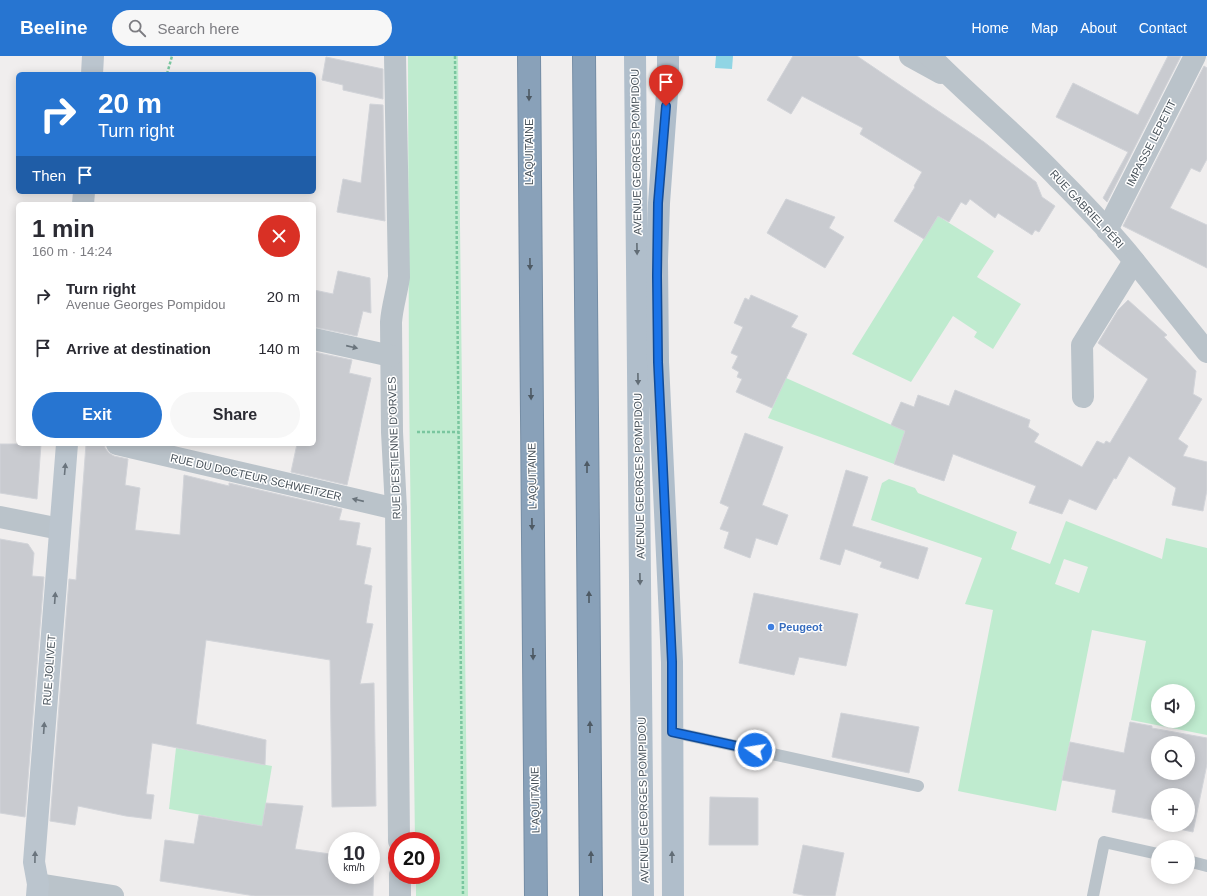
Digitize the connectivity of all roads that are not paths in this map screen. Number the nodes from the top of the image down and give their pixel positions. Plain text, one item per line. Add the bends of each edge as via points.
1 (93, 56) edge
2 (395, 56) edge
3 (529, 56) edge
4 (584, 56) edge
5 (635, 56) edge
6 (668, 56) edge
7 (910, 56) edge
8 (930, 56) edge
9 (1195, 56) edge
10 (92, 72) edge
11 (954, 80) junction
12 (1107, 230) junction
13 (1134, 261) junction
14 (316, 339) edge
15 (1207, 352) edge
16 (391, 356) junction
17 (1083, 396) dead end
18 (67, 446) edge
19 (126, 446) edge
20 (396, 509) junction
21 (0, 517) edge
22 (60, 529) junction
23 (672, 732) junction
24 (918, 786) dead end
25 (399, 832) edge
26 (1151, 852) edge
27 (1195, 863) edge
28 (1207, 866) edge
29 (400, 884) edge
30 (38, 890) edge
31 (113, 896) edge
32 (400, 896) edge
33 (536, 896) edge
34 (591, 896) edge
35 (644, 896) edge
36 (672, 896) edge
37 (1093, 896) edge

1 - 10 street
2 - 16 street, RUE D'ESTIENNE D'ORVES via 399,277 391,310
3 -> 33 highway, L'AQUITAINE
34 -> 4 highway
5 -> 35 main road, AVENUE GEORGES POMPIDOU
6 - 23 main road, AVENUE GEORGES POMPIDOU via 658,203 657,261 658,362 672,662
7 - 11 street, RUE GABRIEL PÉRI
8 - 11 street, RUE GABRIEL PÉRI
9 - 12 street, IMPASSE LEPETIT
11 - 12 street, RUE GABRIEL PÉRI via 1005,126
12 - 13 street, RUE GABRIEL PÉRI
13 - 15 street, RUE GABRIEL PÉRI
13 - 17 street via 1082,345
14 -> 16 street
16 - 20 street, RUE D'ESTIENNE D'ORVES
22 -> 18 street, RUE JOLIVET
20 -> 19 street, RUE DU DOCTEUR SCHWEITZER
20 - 25 street, RUE D'ESTIENNE D'ORVES
21 - 22 street
30 -> 22 street, RUE JOLIVET via 34,862
23 - 24 lane
36 -> 23 main road, AVENUE GEORGES POMPIDOU
26 - 37 lane via 1104,842
27 - 28 lane
29 - 32 street
30 - 31 street

